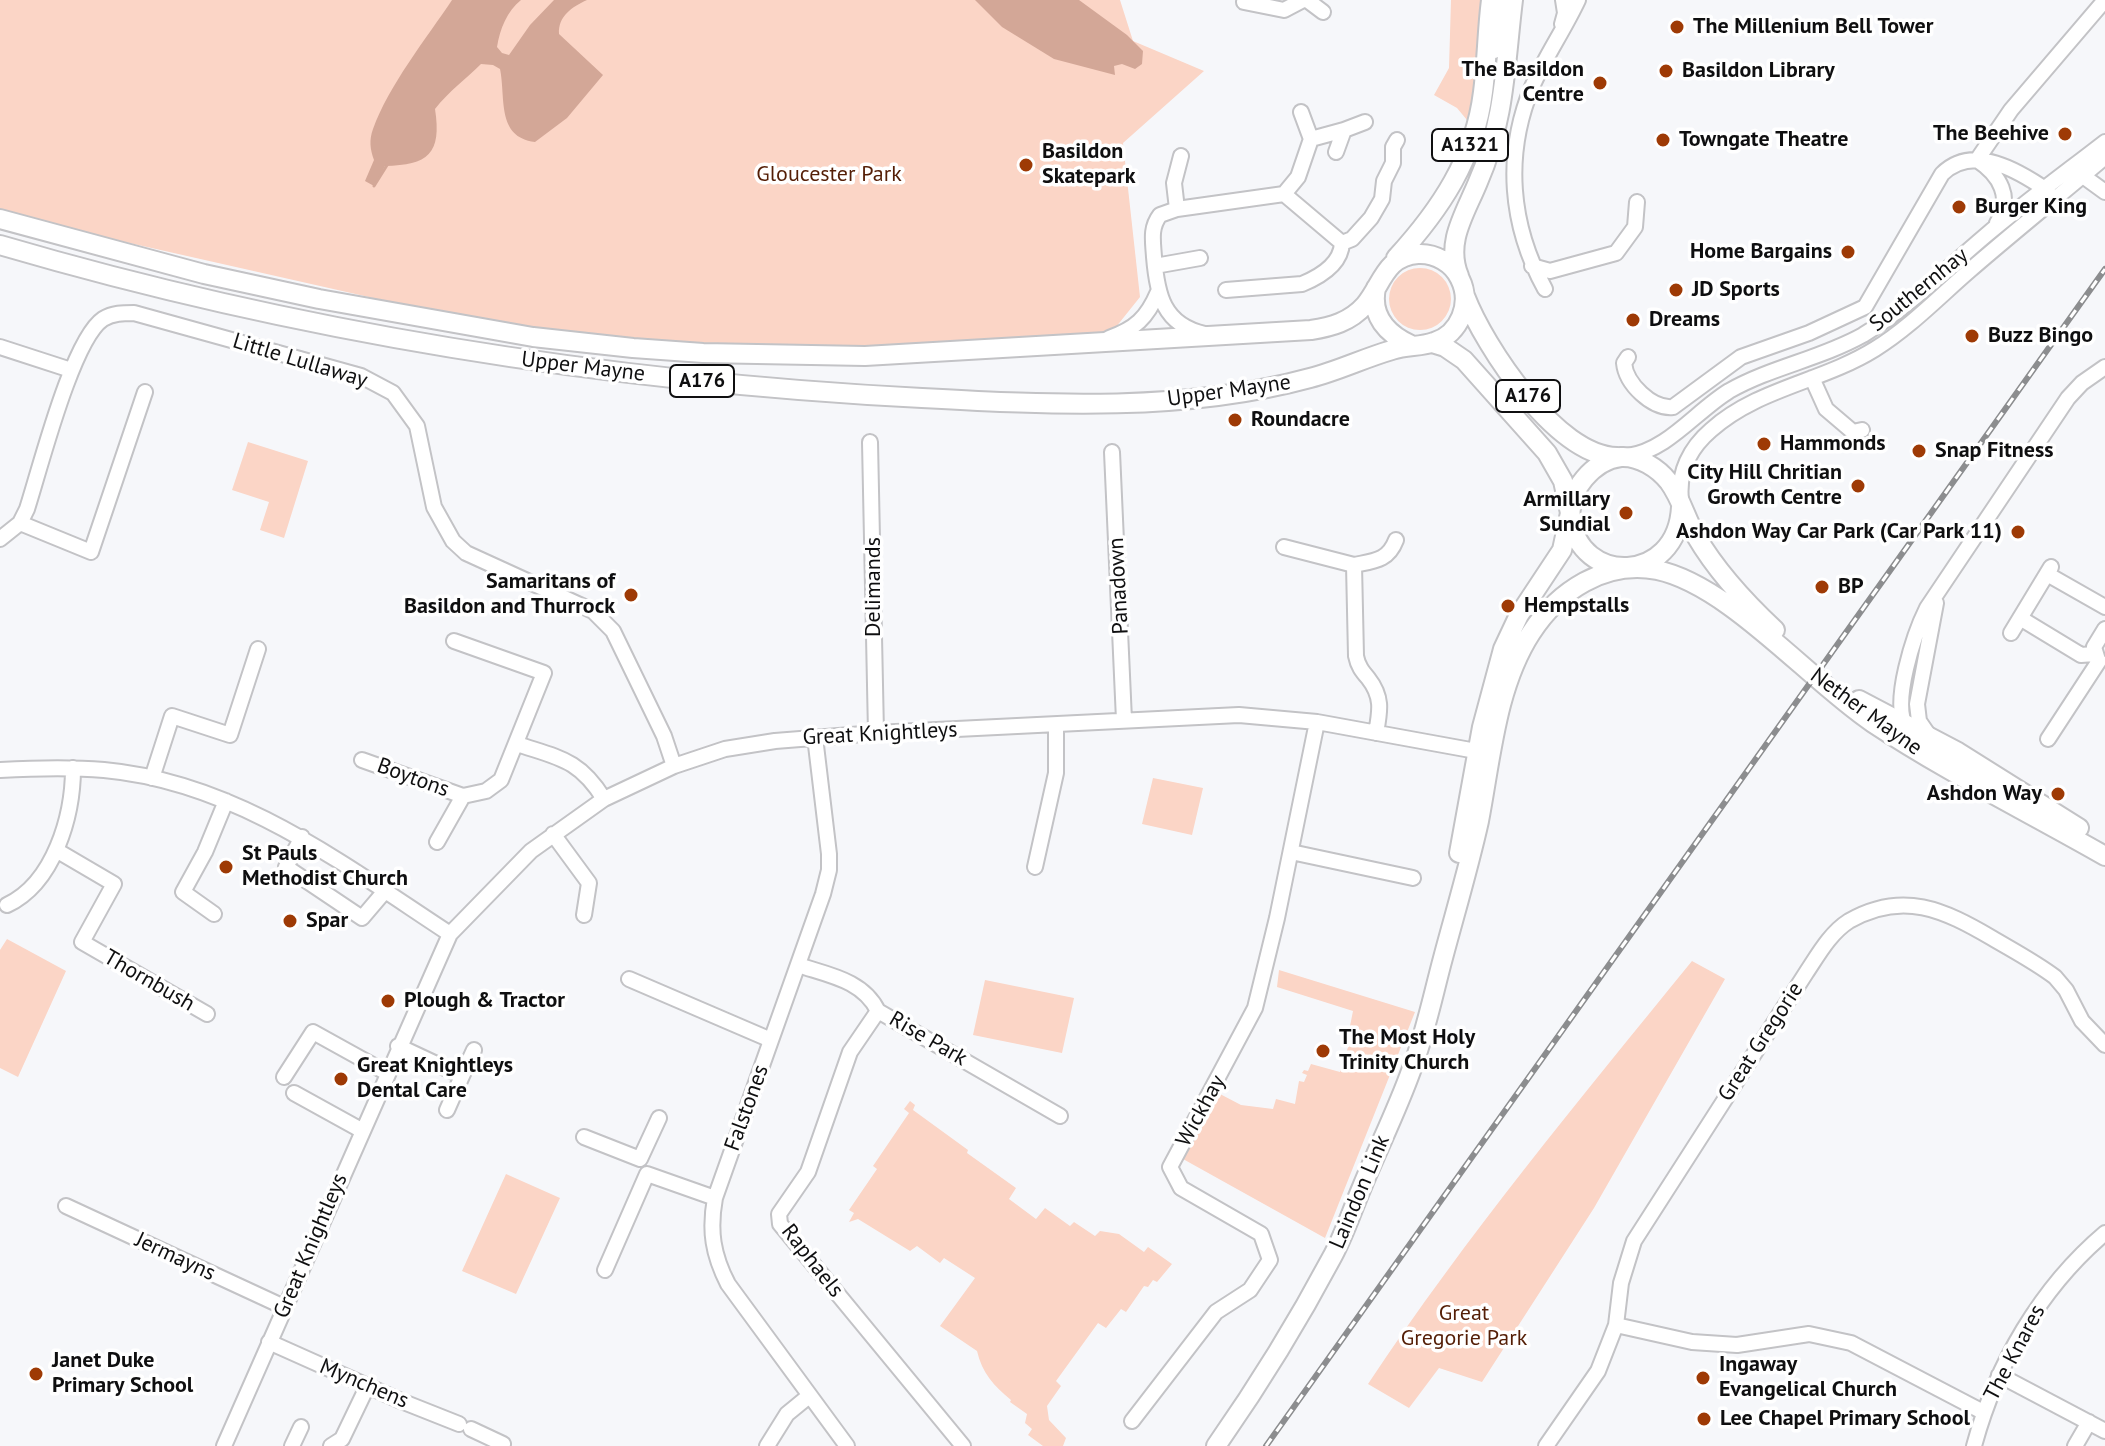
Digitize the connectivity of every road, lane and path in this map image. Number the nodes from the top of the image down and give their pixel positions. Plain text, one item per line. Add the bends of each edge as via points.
1 (1305, 0) edge
2 (1491, 0) edge
3 (1502, 0) edge
4 (1513, 0) edge
5 (1520, 0) edge
6 (1563, 0) edge
7 (2105, 0) edge
8 (1244, 2) dead end
9 (1575, 5) edge
10 (1323, 12) dead end
11 (1511, 33) junction
12 (1555, 43) junction
13 (1483, 94) junction
14 (1301, 112) dead end
15 (1365, 122) dead end
16 (1344, 130) junction
17 (1311, 139) junction
18 (1397, 140) dead end
19 (2105, 142) edge
20 (1336, 152) dead end
21 (1181, 156) dead end
22 (2105, 157) edge
23 (2085, 158) junction
24 (1977, 160) junction
25 (2062, 175) junction
26 (2083, 176) junction
27 (2045, 188) junction
28 (2105, 192) edge
29 (1284, 194) junction
30 (1637, 202) dead end
31 (2044, 208) junction
32 (1177, 209) junction
33 (0, 219) edge
34 (1991, 231) junction
35 (1342, 243) junction
36 (0, 245) edge
37 (1200, 258) dead end
38 (1155, 266) junction
39 (1389, 266) junction
40 (1532, 266) junction
41 (1378, 283) junction
42 (1463, 288) junction
43 (1545, 289) dead end
44 (1226, 290) dead end
45 (1158, 292) junction
46 (1217, 336) junction
47 (1432, 343) junction
48 (1073, 345) junction
49 (1411, 345) junction
50 (0, 347) edge
51 (2105, 356) edge
52 (1628, 357) dead end
53 (2105, 367) edge
54 (71, 370) junction
55 (1812, 378) junction
56 (145, 392) dead end
57 (2068, 398) junction
58 (1716, 399) junction
59 (1856, 434) dead end
60 (870, 442) dead end
61 (1112, 452) dead end
62 (1624, 457) junction
63 (1681, 507) junction
64 (1570, 513) junction
65 (20, 523) junction
66 (0, 539) edge
67 (1396, 540) dead end
68 (1284, 547) dead end
69 (1354, 565) junction
70 (1632, 568) junction
71 (1945, 581) junction
72 (2105, 607) edge
73 (2020, 618) junction
74 (2105, 629) edge
75 (2011, 633) dead end
76 (454, 641) dead end
77 (258, 649) dead end
78 (2099, 660) edge
79 (1902, 699) junction
80 (1881, 713) junction
81 (1124, 720) junction
82 (1317, 722) junction
83 (1903, 723) junction
84 (1056, 725) junction
85 (876, 733) junction
86 (1376, 733) junction
87 (815, 737) junction
88 (1931, 737) junction
89 (2048, 739) dead end
90 (517, 744) junction
91 (1484, 753) junction
92 (362, 760) dead end
93 (674, 766) junction
94 (73, 768) junction
95 (0, 770) edge
96 (152, 778) junction
97 (463, 796) junction
98 (2004, 798) junction
99 (604, 799) junction
100 (226, 801) junction
101 (553, 834) junction
102 (302, 837) junction
103 (437, 842) dead end
104 (2105, 843) edge
105 (56, 850) junction
106 (1291, 852) junction
107 (2105, 856) edge
108 (1035, 867) dead end
109 (1413, 878) dead end
110 (385, 891) junction
111 (7, 905) dead end
112 (214, 914) dead end
113 (584, 915) dead end
114 (450, 934) junction
115 (798, 965) junction
116 (629, 979) dead end
117 (878, 1011) junction
118 (207, 1014) dead end
119 (771, 1040) junction
120 (2105, 1045) edge
121 (398, 1046) junction
122 (474, 1050) dead end
123 (387, 1073) junction
124 (462, 1076) junction
125 (284, 1077) dead end
126 (294, 1093) dead end
127 (447, 1110) dead end
128 (1060, 1116) dead end
129 (659, 1118) dead end
130 (361, 1130) junction
131 (584, 1137) dead end
132 (640, 1159) junction
133 (647, 1174) junction
134 (715, 1198) junction
135 (66, 1206) dead end
136 (2105, 1233) edge
137 (605, 1270) dead end
138 (284, 1307) junction
139 (1616, 1325) junction
140 (269, 1342) junction
141 (1999, 1375) junction
142 (367, 1387) junction
143 (809, 1396) junction
144 (1983, 1412) junction
145 (1132, 1421) dead end
146 (2089, 1422) junction
147 (301, 1427) dead end
148 (2105, 1431) edge
149 (503, 1444) dead end
150 (224, 1446) edge
151 (292, 1446) edge
152 (331, 1446) edge
153 (767, 1446) edge
154 (847, 1446) edge
155 (963, 1446) edge
156 (1216, 1446) edge
157 (1546, 1446) edge
158 (1974, 1446) edge
159 (2075, 1446) edge

1 - 8 street via 1284,10
1 - 10 street
2 - 13 main road, A1321
3 - 13 street
4 - 11 main road, A1321
5 - 11 street
6 - 12 street via 1564,17
7 - 24 street via 2011,110
9 - 12 street
11 - 42 main road, A1321 via 1497,130 1455,240 1454,261
12 - 40 street via 1526,104 1515,149 1516,210
13 - 39 main road, A1321 via 1455,180 1431,218
14 - 17 street
15 - 16 street
16 - 17 street
16 - 20 street
17 - 29 street via 1298,177
18 - 35 street via 1382,199 1352,239
19 - 23 street, Southernhay
21 - 32 street via 1174,183
22 - 26 street, Southernhay
23 - 25 street, Southernhay
23 - 26 street
24 - 27 street via 1994,162
24 - 34 street via 1998,180 2004,197 2004,211
24 - 52 street via 1956,163 1942,174 1865,307 1741,357 1680,403 1663,408 1626,375
25 - 26 street
25 - 27 street, Southernhay
26 - 28 street
26 - 31 street, Southernhay
27 - 31 street via 2051,199
27 - 34 street, Southernhay
29 - 32 street
29 - 35 street
30 - 40 street via 1635,227 1616,253 1550,271
31 - 55 street, Southernhay via 1890,339
32 - 38 street via 1160,215 1153,227
33 - 48 main road, Upper Mayne / A176 via 219,277 533,337 777,356
34 - 58 street, Southernhay via 1861,335 1752,378
35 - 44 street via 1336,259 1313,280
36 - 49 main road, Upper Mayne / A176 via 177,293 431,345 810,391 960,400 1145,402 1287,383
37 - 38 street
38 - 45 street
39 - 41 main road, Upper Mayne / A176
39 - 42 main road, A176 via 1408,256 1429,255 1455,270
40 - 43 street
41 - 46 main road, Upper Mayne / A176 via 1366,304 1337,325
41 - 49 main road via 1376,312 1383,326
42 - 47 main road via 1460,322
42 - 62 main road, A176 via 1495,355 1553,424 1581,448
45 - 46 street via 1186,328
45 - 48 street via 1145,317 1129,331
46 - 48 main road, Upper Mayne / A176
47 - 49 main road, Upper Mayne / A176
47 - 64 main road, A176 via 1464,360 1547,453 1563,481
50 - 54 street
51 - 57 street
53 - 57 street
54 - 65 street, Little Lullaway
54 - 93 street, Little Lullaway via 84,340 102,320 134,313 361,376 393,393 417,426 434,507 453,541 466,553 593,611 613,631
55 - 58 street, Southernhay via 1797,372
55 - 59 street via 1826,409
55 - 63 street, Southernhay via 1750,403 1708,432 1682,472
56 - 65 street via 91,552
57 - 71 street
58 - 62 street, Southernhay via 1657,446
60 - 85 street, Delimands
61 - 81 street, Panadown
62 - 63 main road, A176 via 1658,471
62 - 64 main road via 1587,476
63 - 70 main road via 1670,544 1653,560
63 - 80 main road, Nether Mayne / A176 via 1710,557 1750,606 1836,683
64 - 70 main road, A176 via 1578,538 1593,555
64 - 91 main road, Laindon Link via 1562,550 1503,649
65 - 66 street
67 - 69 street via 1383,559
68 - 69 street
69 - 86 street via 1356,656 1380,699
70 - 91 main road, Laindon Link via 1587,581 1541,619 1521,651
70 - 98 main road, Nether Mayne / A176 via 1672,574 1708,592 1869,720
71 - 79 street via 1912,640
71 - 88 street via 1934,609 1918,694 1919,721
72 - 73 street via 2049,570
73 - 75 street
73 - 78 street via 2081,655
74 - 78 street via 2094,647
76 - 90 street, Boytons via 544,673
77 - 96 street via 230,735 172,716
78 - 89 street
79 - 80 street via 1895,712
79 - 83 street
80 - 83 main road, Nether Mayne / A176
81 - 82 street, Great Knightleys via 1239,715
81 - 84 street, Great Knightleys
82 - 86 street, Great Knightleys
82 - 106 street, Wickhay
83 - 88 main road, Nether Mayne / A176
83 - 98 street
84 - 85 street, Great Knightleys
84 - 108 street via 1056,773
85 - 87 street, Great Knightleys
86 - 91 street, Great Knightleys
87 - 93 street, Great Knightleys via 725,749
87 - 115 street, Falstones via 829,870
88 - 104 main road, Nether Mayne / A176
90 - 97 street, Boytons via 501,780 486,791
90 - 99 street via 578,766
91 - 156 main road, Laindon Link via 1459,853 1453,915 1412,1070 1333,1256
92 - 97 street, Boytons
93 - 99 street, Great Knightleys
94 - 95 street
94 - 96 street
94 - 105 street via 73,793
96 - 100 street
97 - 103 street, Boytons
98 - 107 main road, Nether Mayne / A176
99 - 101 street, Great Knightleys
100 - 102 street
100 - 112 street via 183,892
101 - 113 street via 589,883
101 - 114 street, Great Knightleys via 509,871
102 - 110 street
102 - 110 street via 286,867 362,918
105 - 111 street via 27,893
105 - 118 street, Thornbush via 114,884 82,942
106 - 109 street
106 - 145 street, Wickhay via 1255,1008 1170,1167 1181,1188 1261,1234 1270,1260 1250,1290 1216,1312
110 - 114 street
114 - 121 street, Great Knightleys
115 - 117 street, Rise Park via 851,983 873,1000
115 - 119 street, Falstones
116 - 119 street
117 - 128 street, Rise Park
117 - 155 street, Raphaels via 850,1052 818,1150 779,1214 780,1224
119 - 134 street, Falstones
120 - 139 street, Great Gregorie via 2082,1021 2055,977 1964,922 1934,908 1904,905 1848,922 1806,973 1634,1241
121 - 123 street, Great Knightleys
121 - 124 street
122 - 124 street
123 - 125 street via 313,1032
123 - 130 street, Great Knightleys
124 - 127 street
126 - 130 street
129 - 132 street
130 - 138 street, Great Knightleys
131 - 132 street
132 - 133 street
133 - 134 street
133 - 137 street
134 - 143 street, Falstones via 712,1243 718,1264
135 - 138 street, Jermayns
136 - 141 street, The Knares via 2046,1295
138 - 140 street, Great Knightleys
139 - 144 street via 1692,1342 1737,1345 1819,1335 1851,1343
139 - 157 street, Great Gregorie via 1598,1371
140 - 142 street, Mynchens
140 - 150 street, Great Knightleys
141 - 144 street, The Knares
141 - 146 street
142 - 149 street, Mynchens
142 - 152 street via 342,1439
143 - 153 street via 787,1414
143 - 154 street, Falstones
144 - 158 street, The Knares
146 - 148 street
146 - 159 street
147 - 151 street

